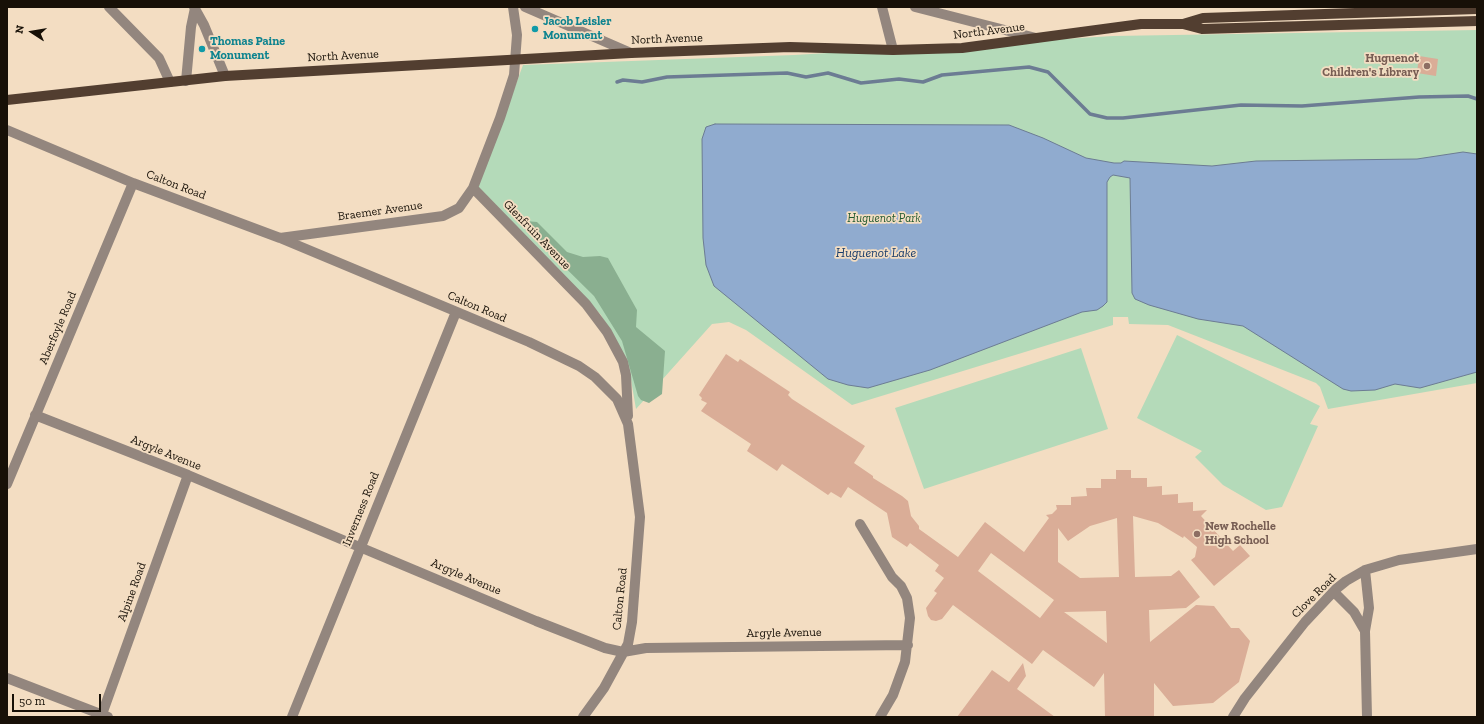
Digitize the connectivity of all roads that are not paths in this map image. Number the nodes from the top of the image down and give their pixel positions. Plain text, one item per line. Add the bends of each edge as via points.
1 (109, 7) edge
2 (194, 7) edge
3 (513, 7) edge
4 (525, 7) edge
5 (882, 7) edge
6 (915, 7) edge
7 (1477, 9) edge
8 (1477, 21) edge
9 (1183, 24) junction
10 (1036, 38) junction
11 (893, 50) junction
12 (631, 53) junction
13 (516, 60) junction
14 (225, 76) junction
15 (186, 81) junction
16 (170, 82) junction
17 (7, 100) edge
18 (7, 130) edge
19 (133, 183) junction
20 (473, 188) junction
21 (280, 238) junction
22 (456, 312) junction
23 (35, 415) junction
24 (628, 424) junction
25 (188, 475) junction
26 (7, 484) edge
27 (860, 524) dead end
28 (360, 547) junction
29 (1477, 549) edge
30 (1365, 570) junction
31 (1334, 592) junction
32 (1365, 631) junction
33 (908, 645) junction
34 (623, 652) junction
35 (7, 678) edge
36 (104, 716) edge
37 (292, 717) edge
38 (583, 717) edge
39 (880, 717) edge
40 (1233, 717) edge
41 (1367, 717) edge

1 - 16 street via 159,58
2 - 14 street
2 - 15 street
3 - 13 street via 517,34
4 - 12 street
5 - 11 street
6 - 10 street
7 - 9 main road, North Avenue via 1203,18
8 - 9 main road, North Avenue via 1202,29
9 - 10 main road, North Avenue via 1142,24
10 - 11 main road, North Avenue via 962,48
11 - 12 main road, North Avenue via 790,47
12 - 13 main road, North Avenue
13 - 14 main road, North Avenue
13 - 20 street via 514,75 500,118
14 - 15 main road, North Avenue
15 - 16 main road, North Avenue
16 - 17 main road, North Avenue
18 - 19 street, Calton Road
19 - 21 street, Calton Road
19 - 23 street, Aberfoyle Road
20 - 21 street, Braemer Avenue via 459,208 444,216
20 - 24 street, Glenfruin Avenue via 586,304 607,332 626,375
21 - 22 street, Calton Road
22 - 24 street, Calton Road via 579,366 595,377 617,399
22 - 28 street, Inverness Road
23 - 25 street, Argyle Avenue
23 - 26 street, Aberfoyle Road
24 - 34 street, Calton Road via 640,517 632,622 628,644
25 - 28 street, Argyle Avenue
25 - 36 street, Alpine Road
27 - 33 street via 907,598 910,618
28 - 34 street, Argyle Avenue via 536,621 605,648
28 - 37 street, Inverness Road
29 - 30 street, Clove Road via 1399,560
30 - 31 street, Clove Road
30 - 32 street via 1369,608
31 - 32 street via 1354,612
31 - 40 street, Clove Road via 1305,622
32 - 41 street
33 - 34 street, Argyle Avenue via 646,648
33 - 39 street via 906,662 893,695
34 - 38 street, Calton Road via 604,688
35 - 36 street

